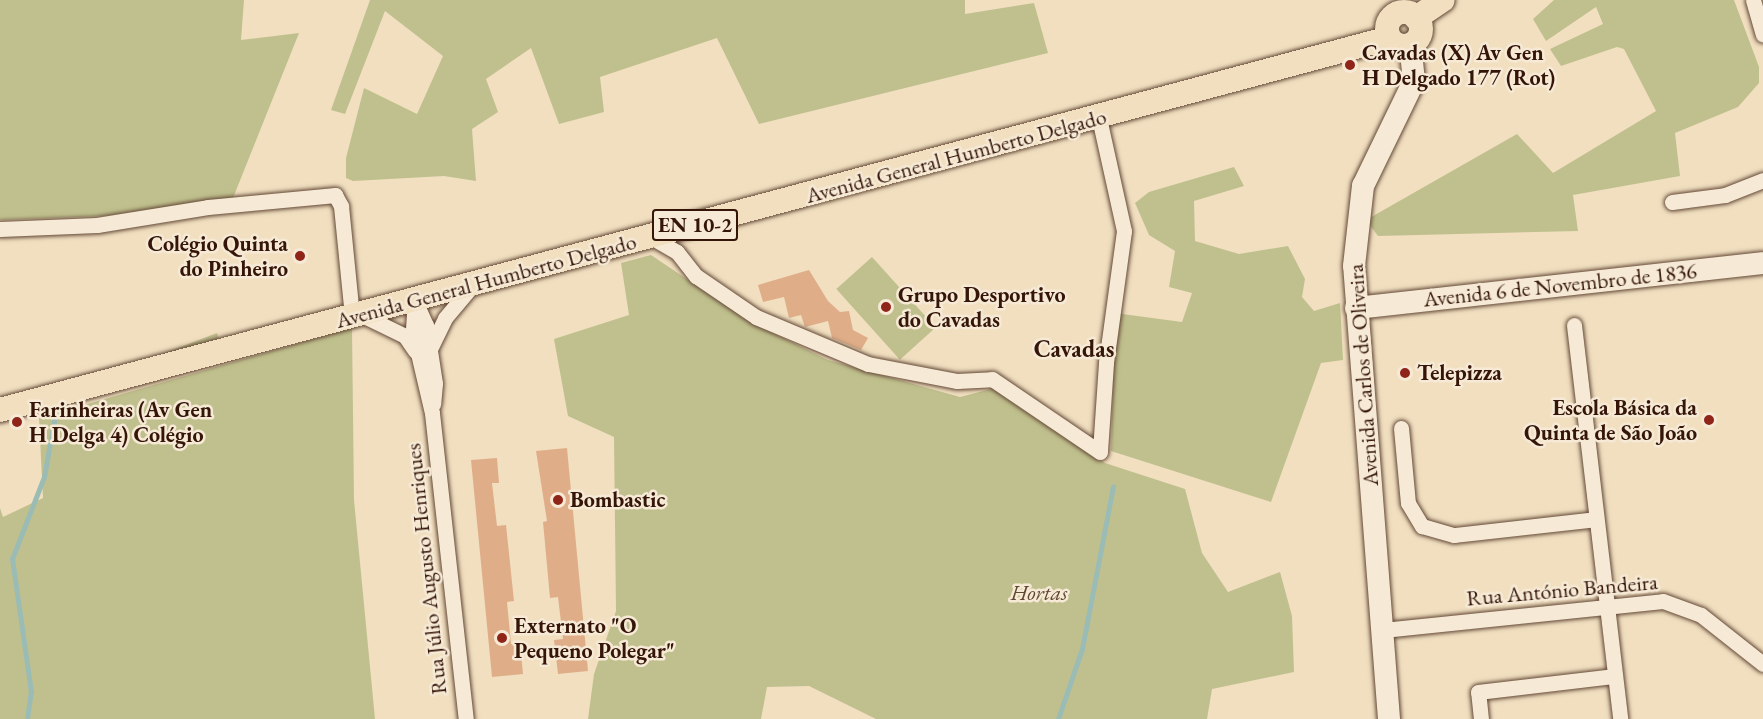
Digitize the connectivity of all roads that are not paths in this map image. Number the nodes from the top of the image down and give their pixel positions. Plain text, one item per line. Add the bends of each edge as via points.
1 (1442, 0) edge
2 (1753, 0) edge
3 (1763, 35) edge
4 (1400, 42) junction
5 (1099, 118) junction
6 (1763, 180) edge
7 (1672, 202) dead end
8 (0, 229) edge
9 (651, 237) junction
10 (1763, 262) edge
11 (473, 285) junction
12 (415, 300) junction
13 (1356, 308) junction
14 (356, 316) junction
15 (1574, 325) dead end
16 (424, 352) junction
17 (0, 410) edge
18 (1401, 428) dead end
19 (1596, 519) junction
20 (1606, 604) junction
21 (1383, 630) junction
22 (1763, 664) edge
23 (1615, 676) junction
24 (466, 719) edge
25 (1389, 719) edge
26 (1481, 719) edge
27 (1620, 719) edge

1 - 4 main road via 1416,18 1405,12 1393,16 1387,26
2 - 3 street
4 - 5 main road, Avenida General Humberto Delgado / EN 10-2
4 - 13 main road, Avenida Carlos de Oliveira via 1414,81 1363,186 1356,220
5 - 9 main road, Avenida General Humberto Delgado / EN 10-2
5 - 9 street via 1124,231 1106,363 1100,452 992,379 957,381 868,364 756,317 696,276 677,252
6 - 7 street via 1725,195
8 - 14 street via 98,225 208,207 335,195 341,206
9 - 11 main road, Avenida General Humberto Delgado / EN 10-2
10 - 13 main road, Avenida 6 de Novembro de 1836
11 - 12 main road, Avenida General Humberto Delgado / EN 10-2
11 - 16 street via 445,318
12 - 14 main road, Avenida General Humberto Delgado / EN 10-2
12 - 16 street, Rua Júlio Augusto Henriques
13 - 21 main road, Avenida Carlos de Oliveira
14 - 16 street, Rua Júlio Augusto Henriques via 405,336
14 - 17 main road, Avenida General Humberto Delgado / EN 10-2
15 - 19 street
16 - 24 street, Rua Júlio Augusto Henriques
18 - 19 street via 1408,503 1422,526 1454,535
19 - 20 street
20 - 21 street, Rua António Bandeira
20 - 22 street, Rua António Bandeira via 1678,604 1701,615
20 - 23 street
21 - 25 main road, Avenida Carlos de Oliveira
23 - 26 street via 1478,692
23 - 27 street

